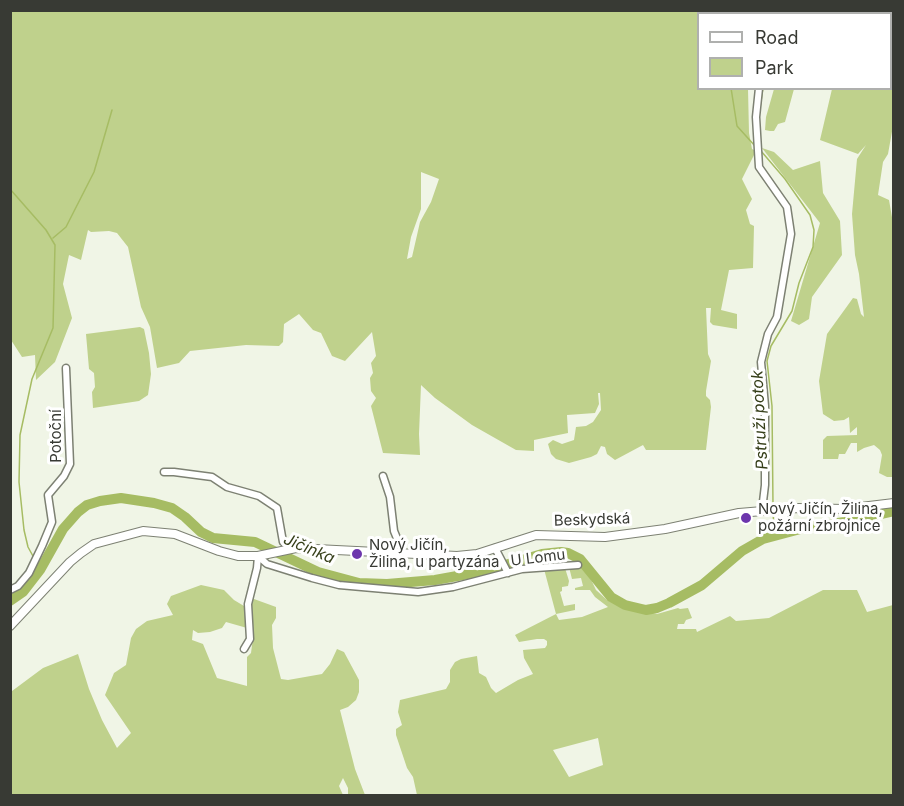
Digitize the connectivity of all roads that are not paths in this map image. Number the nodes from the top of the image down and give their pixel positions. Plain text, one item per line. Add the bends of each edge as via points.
1 (759, 90) edge
2 (66, 368) dead end
3 (164, 472) dead end
4 (383, 476) dead end
5 (894, 503) edge
6 (764, 510) junction
7 (294, 548) junction
8 (495, 548) junction
9 (403, 553) junction
10 (261, 556) junction
11 (578, 565) dead end
12 (508, 573) junction
13 (10, 590) edge
14 (10, 626) edge
15 (244, 649) dead end

1 - 6 street via 759,167 787,207 791,234 777,317 761,362 765,406
2 - 13 street, Potoční via 70,464 48,495 52,522 42,546 29,573
3 - 7 street via 212,477 227,487 259,496 277,508 283,542
4 - 9 street via 394,531
5 - 6 street, Beskydská via 844,509
6 - 8 street, Beskydská via 605,537 536,535
7 - 9 street, Beskydská
7 - 10 street, Beskydská
8 - 9 street, Beskydská via 457,556
8 - 12 street
10 - 12 street, U Lomu via 267,564 330,583 418,592
10 - 14 street via 229,554 161,532 115,537 94,544 70,562
10 - 15 street via 248,604 250,639
11 - 12 street, U Lomu

